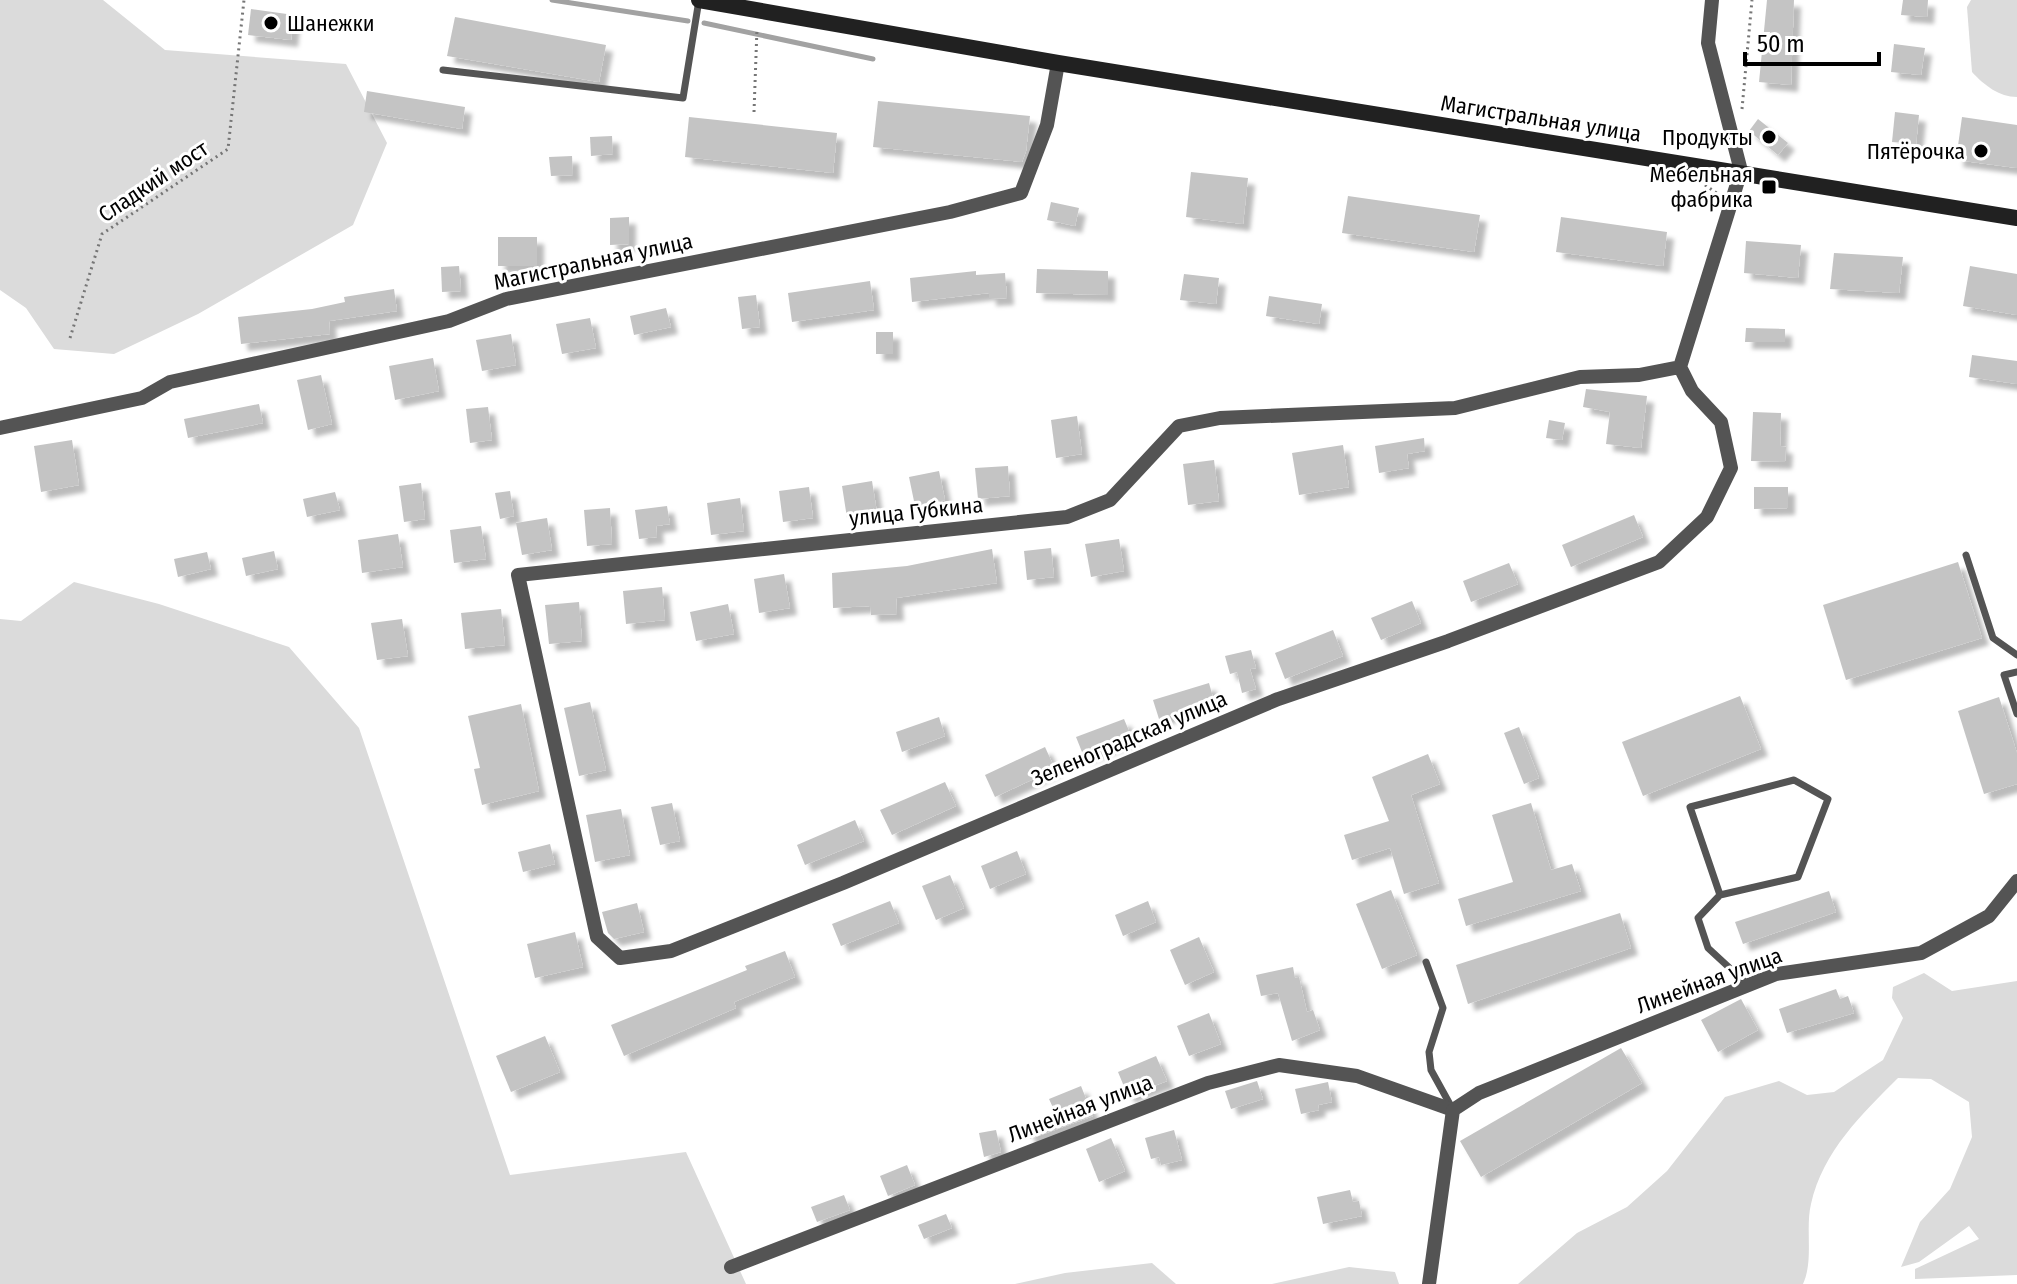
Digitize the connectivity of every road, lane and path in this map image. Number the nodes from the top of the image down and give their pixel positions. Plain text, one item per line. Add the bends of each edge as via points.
1 (244, 0) edge
2 (699, 0) edge
3 (1712, 0) edge
4 (1752, 0) edge
5 (757, 5) edge
6 (757, 28) dead end
7 (1058, 63) junction
8 (443, 70) dead end
9 (1742, 110) dead end
10 (754, 112) dead end
11 (1741, 171) junction
12 (1705, 185) dead end
13 (1731, 203) junction
14 (2017, 218) edge
15 (70, 338) dead end
16 (1680, 367) junction
17 (0, 428) edge
18 (1966, 555) dead end
19 (2017, 655) edge
20 (2017, 672) edge
21 (2017, 714) edge
22 (2017, 881) edge
23 (1720, 895) junction
24 (620, 958) joint
25 (1426, 962) dead end
26 (1749, 985) junction
27 (1453, 1110) junction
28 (731, 1267) dead end
29 (1429, 1284) edge

1 - 15 path, Сладкий мост via 228,149 102,234
2 - 5 main road, Магистральная улица
2 - 8 lane via 683,98
3 - 11 street via 1708,43
4 - 9 path
5 - 7 main road, Магистральная улица
6 - 10 path
7 - 11 main road, Магистральная улица
7 - 17 street, Магистральная улица via 1047,125 1021,193 950,212 506,299 449,321 170,382 142,398
11 - 13 street
11 - 14 main road, Магистральная улица
12 - 13 path
13 - 16 street
16 - 24 street, Зеленоградская улица via 1692,391 1721,422 1731,468 1707,517 1659,562 1278,699 671,951
16 - 24 street, улица Губкина via 1580,377 1455,408 1220,418 1179,426 1110,500 1067,517 518,575 597,937
18 - 19 lane via 1993,638
20 - 21 lane via 2004,675
22 - 26 street, Линейная улица via 1989,916 1921,953 1776,974
23 - 23 lane via 1798,877 1828,799 1794,780 1690,807
23 - 26 lane via 1698,918 1708,948
25 - 27 lane via 1443,1008 1429,1052 1431,1070
26 - 27 street, Линейная улица via 1479,1093
27 - 28 street, Линейная улица via 1357,1076 1279,1065 1208,1083
27 - 29 street

